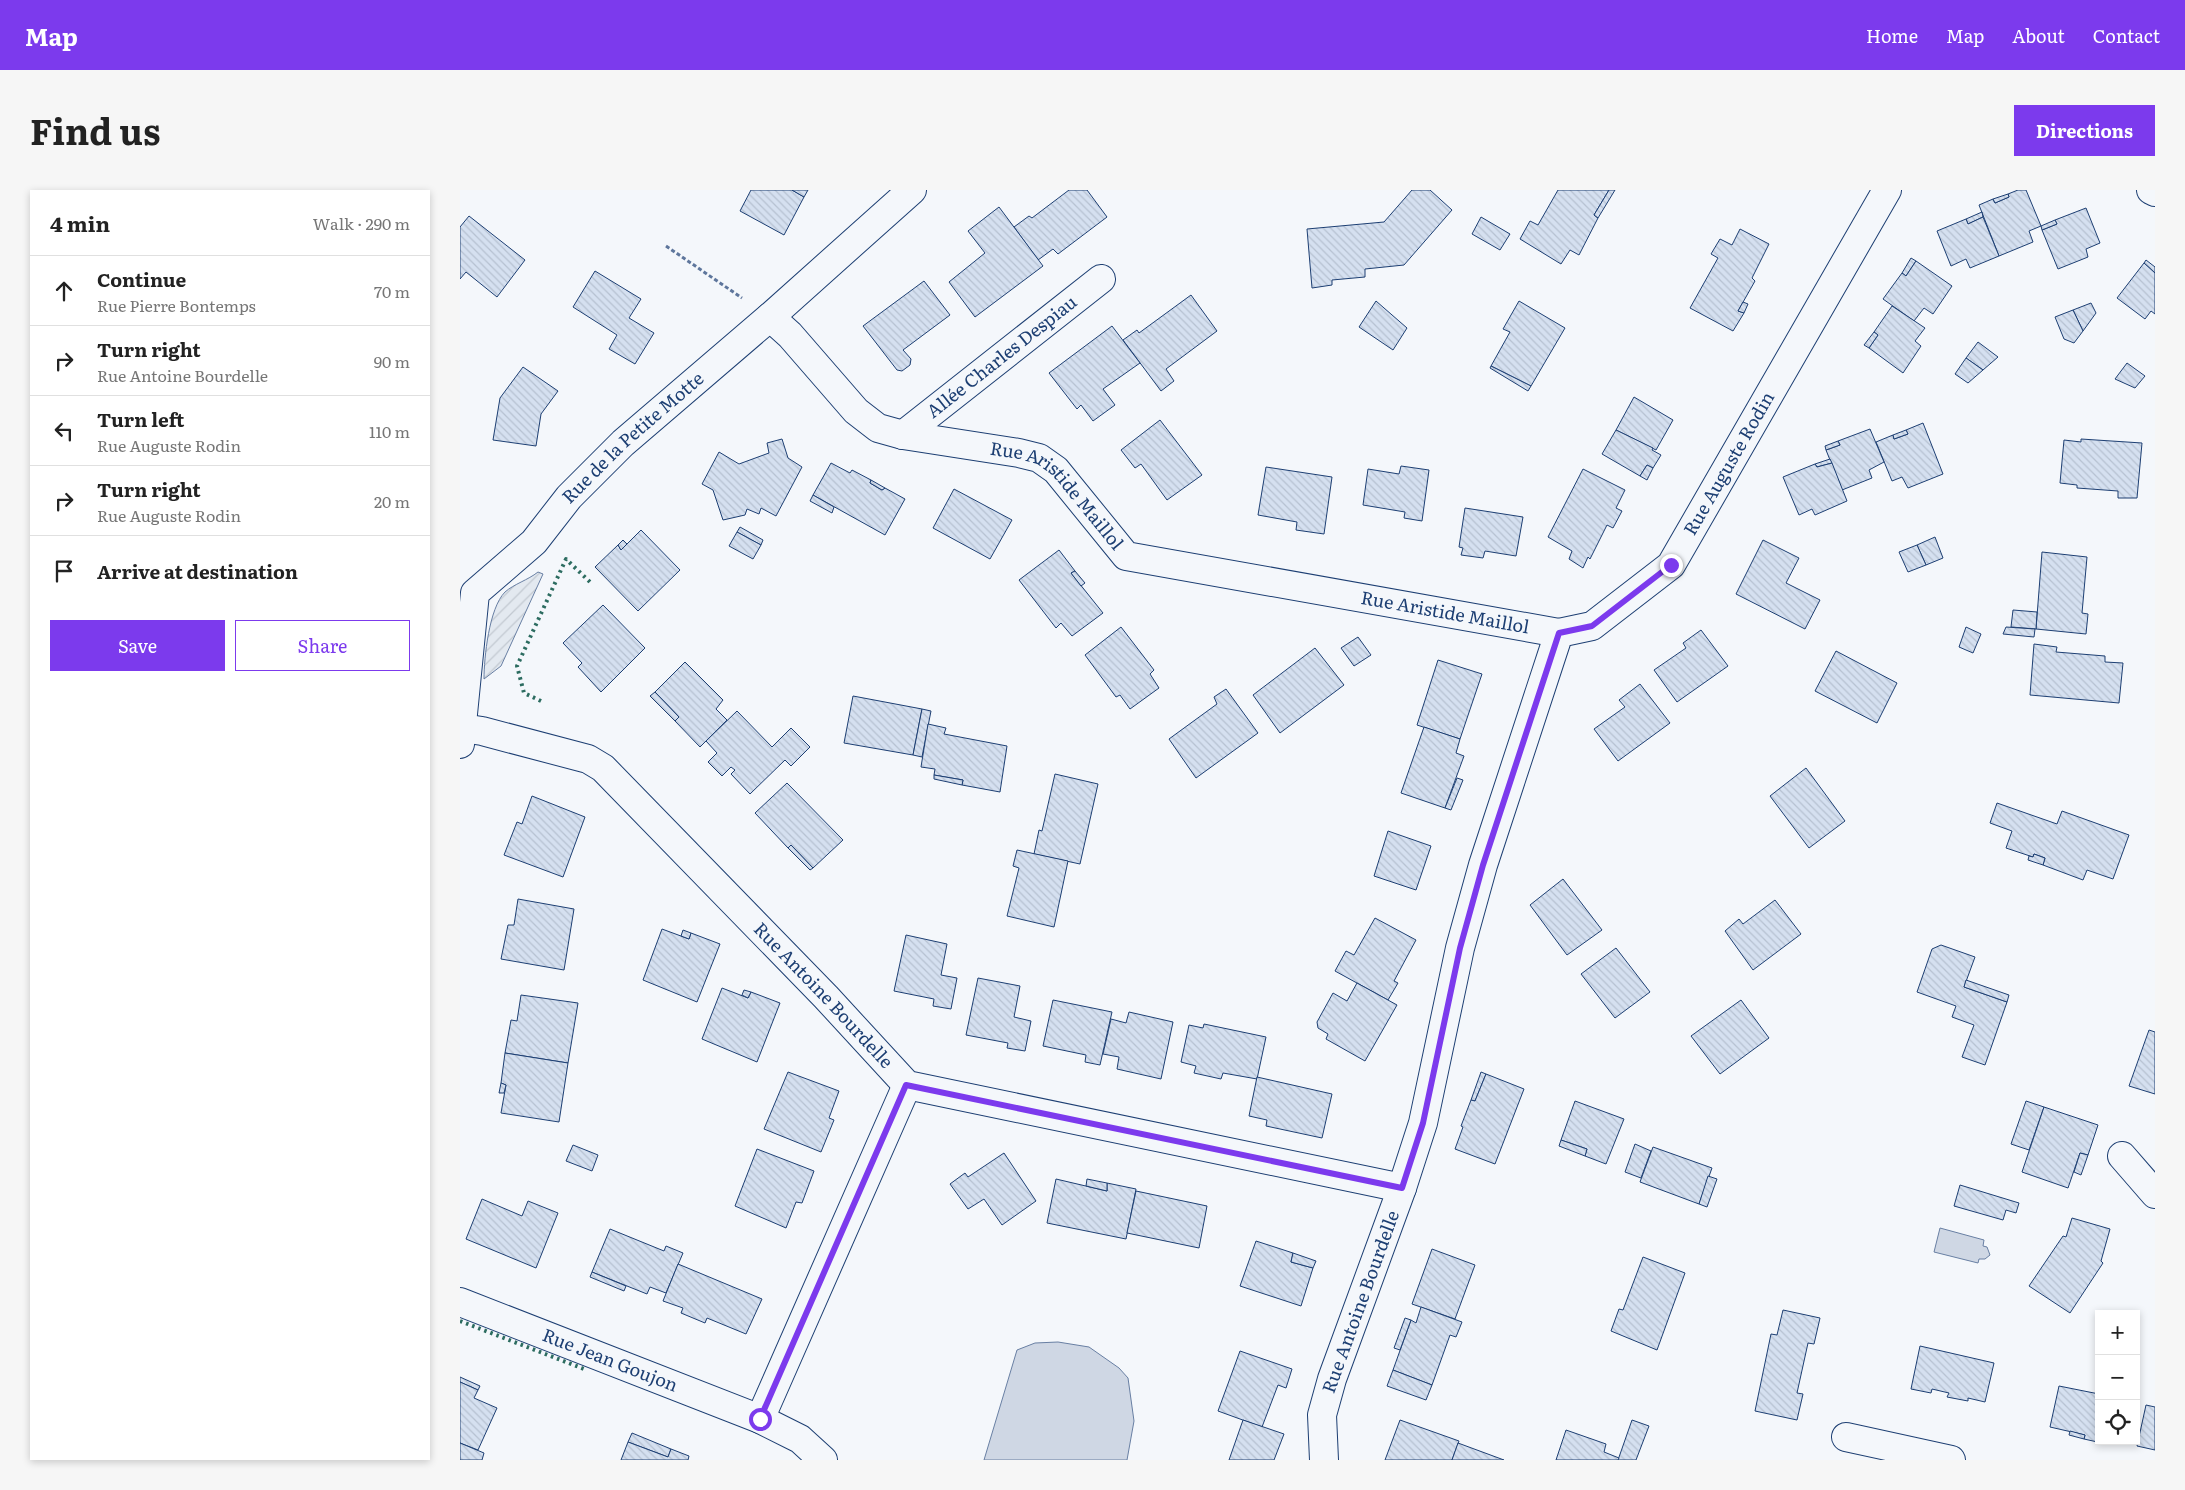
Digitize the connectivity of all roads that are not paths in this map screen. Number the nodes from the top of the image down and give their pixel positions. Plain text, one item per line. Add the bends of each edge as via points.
1 (912, 190) edge
2 (1887, 190) edge
3 (2151, 190) edge
4 (2155, 192) edge
5 (1101, 279) dead end
6 (770, 317) junction
7 (903, 435) junction
8 (468, 594) edge
9 (1559, 633) junction
10 (461, 736) edge
11 (906, 1085) junction
12 (2122, 1156) dead end
13 (1402, 1188) junction
14 (2155, 1194) edge
15 (460, 1302) edge
16 (760, 1419) junction
17 (1846, 1437) dead end
18 (823, 1460) edge
19 (1324, 1460) edge
20 (1950, 1460) edge

1 - 6 street, Rue de la Petite Motte
2 - 9 street, Rue Auguste Rodin via 1671,565 1592,626
3 - 4 street
5 - 7 street, Allée Charles Despiau
6 - 7 street, Rue Aristide Maillol via 790,334 856,411 878,428
6 - 8 street, Rue de la Petite Motte via 622,444 569,497 534,542
7 - 9 street, Rue Aristide Maillol via 1040,458 1056,470 1126,556
8 - 10 street, Rue de la Petite Motte
9 - 13 street via 1483,865 1460,948 1423,1123
10 - 11 street, Rue Antoine Bourdelle via 482,731 588,759 604,768 826,997
11 - 13 street, Rue Antoine Bourdelle
11 - 16 street
12 - 14 street
13 - 19 street, Rue Antoine Bourdelle via 1332,1379 1322,1416
15 - 16 street, Rue Jean Goujon
16 - 18 street, Rue Jean Goujon via 800,1439
17 - 20 street

